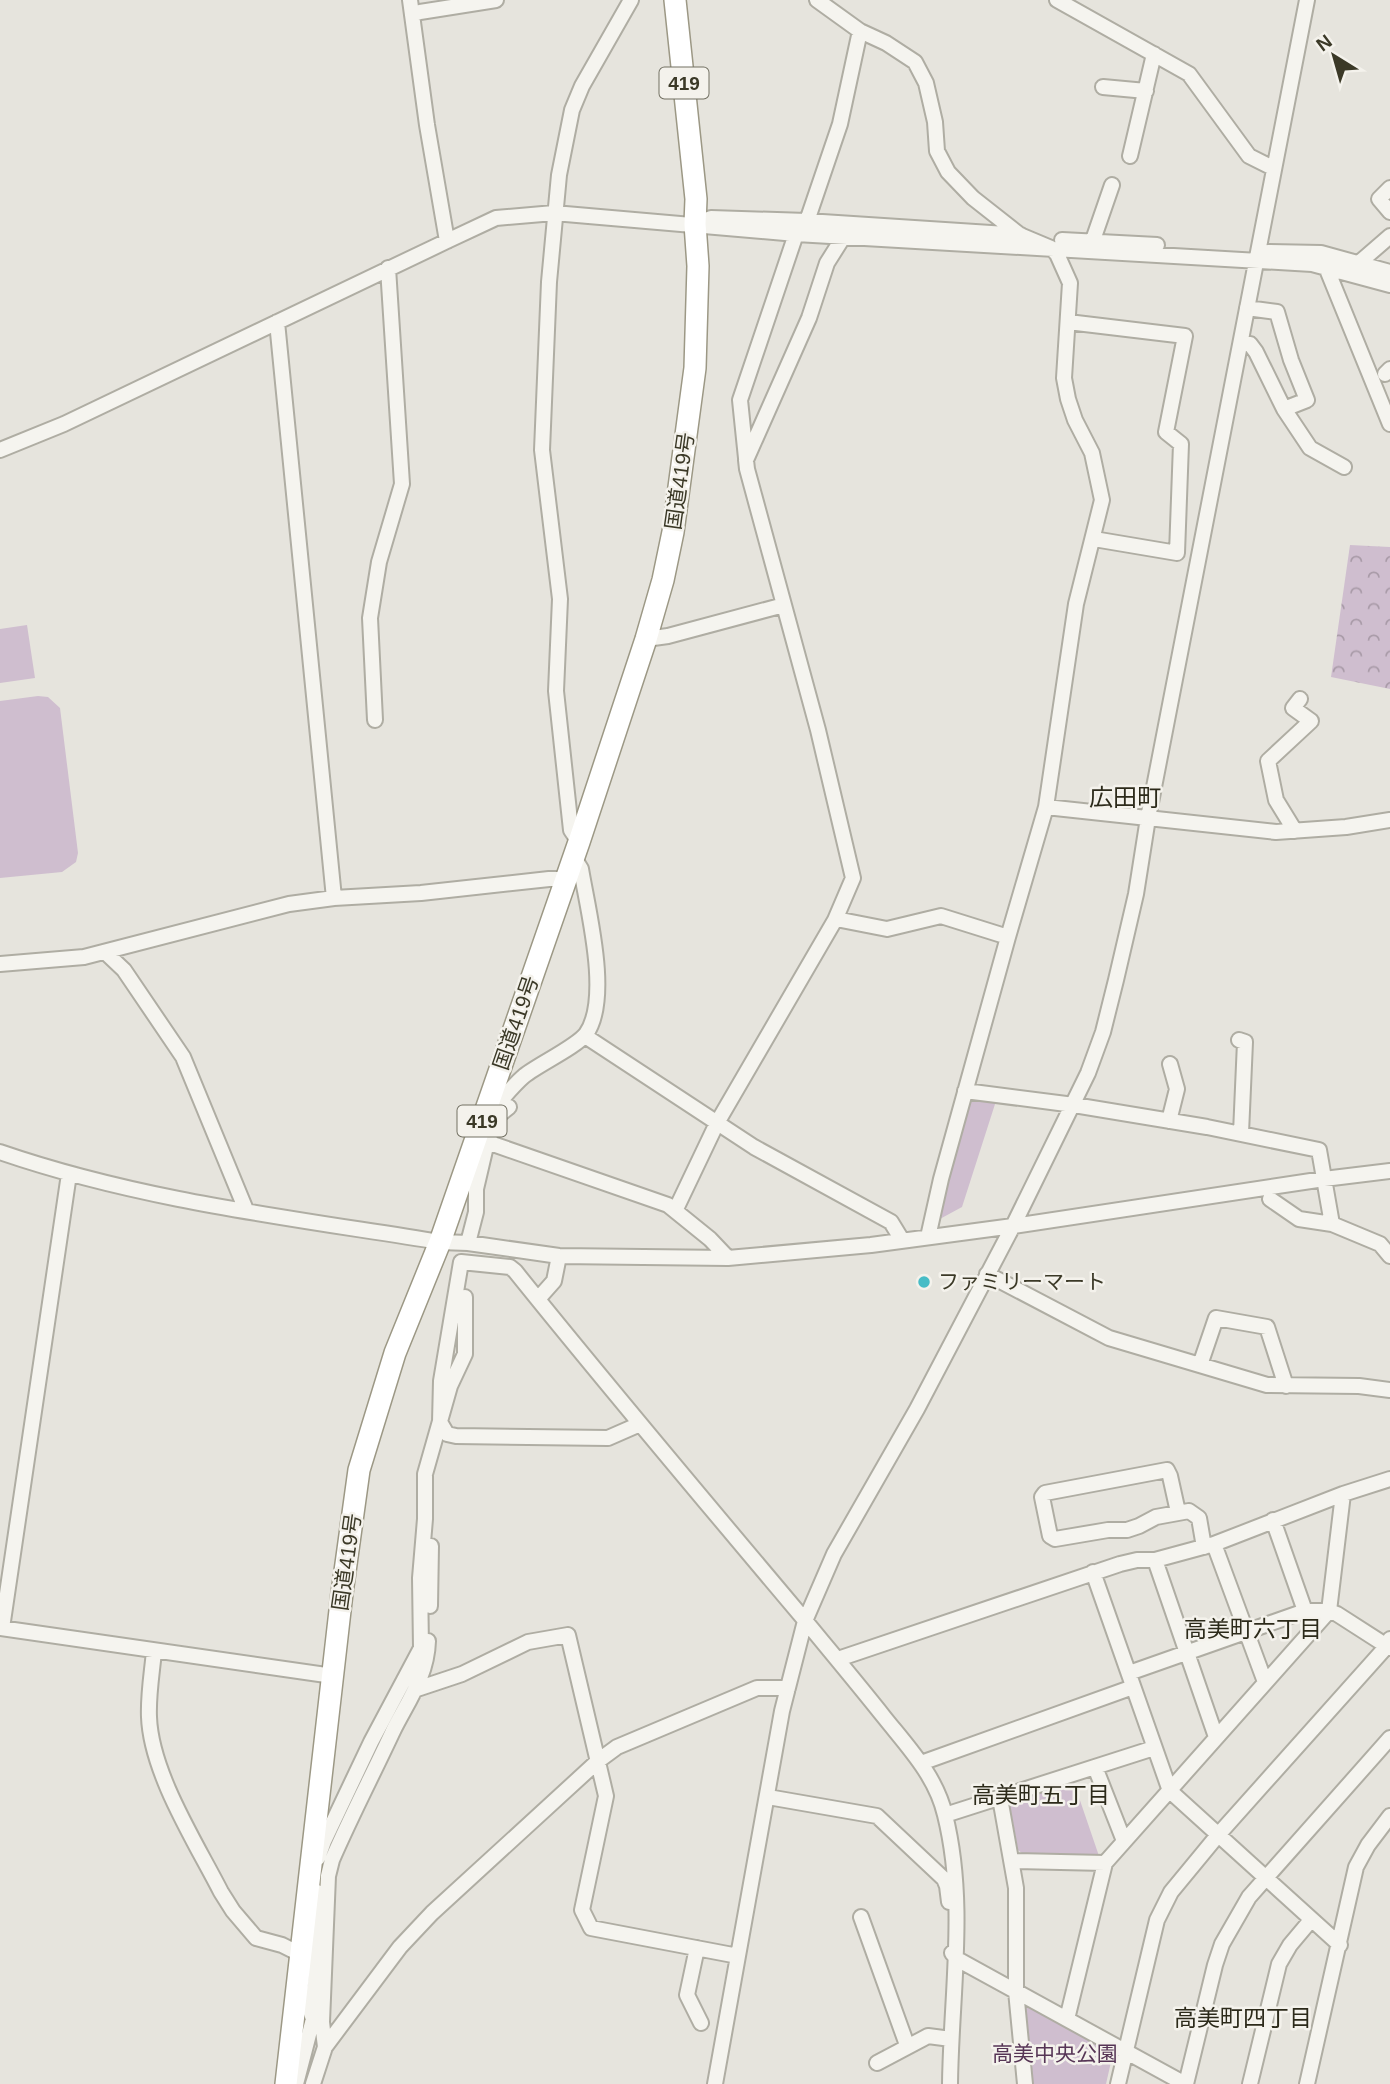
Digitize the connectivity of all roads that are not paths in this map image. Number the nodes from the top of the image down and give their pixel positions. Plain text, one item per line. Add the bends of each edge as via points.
1 (410, 0) edge
2 (496, 0) edge
3 (631, 0) edge
4 (675, 0) edge
5 (817, 0) edge
6 (1057, 0) edge
7 (1307, 0) edge
8 (412, 15) junction
9 (860, 31) junction
10 (1154, 54) junction
11 (1103, 87) dead end
12 (1146, 90) junction
13 (1130, 156) dead end
14 (1273, 168) junction
15 (1112, 185) dead end
16 (1390, 188) edge
17 (1390, 212) edge
18 (554, 213) junction
19 (807, 221) junction
20 (695, 224) junction
21 (796, 234) junction
22 (1020, 235) junction
23 (844, 236) junction
24 (1390, 236) edge
25 (1093, 240) junction
26 (447, 241) junction
27 (1051, 248) junction
28 (1258, 257) junction
29 (1360, 262) junction
30 (1326, 267) junction
31 (388, 268) junction
32 (1390, 272) edge
33 (1390, 285) edge
34 (1247, 308) junction
35 (277, 322) junction
36 (1068, 322) junction
37 (1241, 343) junction
38 (1284, 409) junction
39 (1390, 424) edge
40 (0, 450) edge
41 (746, 460) junction
42 (1344, 467) dead end
43 (1094, 539) junction
44 (784, 605) junction
45 (646, 639) junction
46 (1300, 699) dead end
47 (375, 720) dead end
48 (1046, 807) junction
49 (1148, 818) junction
50 (1390, 820) edge
51 (1294, 831) junction
52 (576, 849) junction
53 (566, 879) junction
54 (334, 898) junction
55 (836, 919) junction
56 (1008, 937) junction
57 (105, 952) junction
58 (0, 964) edge
59 (588, 1039) junction
60 (1239, 1040) dead end
61 (1170, 1064) dead end
62 (965, 1091) junction
63 (1074, 1105) junction
64 (483, 1119) junction
65 (1169, 1121) junction
66 (716, 1123) junction
67 (1241, 1133) junction
68 (481, 1141) junction
69 (0, 1152) edge
70 (1390, 1171) edge
71 (69, 1174) junction
72 (1324, 1179) junction
73 (1270, 1199) dead end
74 (676, 1209) junction
75 (246, 1210) junction
76 (1332, 1224) junction
77 (1013, 1226) junction
78 (928, 1237) junction
79 (902, 1240) junction
80 (440, 1242) junction
81 (468, 1243) junction
82 (559, 1256) junction
83 (1390, 1256) edge
84 (728, 1258) junction
85 (988, 1274) junction
86 (538, 1299) junction
87 (1200, 1365) junction
88 (1286, 1386) junction
89 (1390, 1390) edge
90 (640, 1424) junction
91 (444, 1428) junction
92 (1390, 1479) edge
93 (1343, 1494) junction
94 (1178, 1512) junction
95 (1273, 1520) junction
96 (1209, 1546) junction
97 (1155, 1560) junction
98 (1093, 1572) junction
99 (1306, 1611) junction
100 (1329, 1611) junction
101 (805, 1621) junction
102 (1, 1628) edge
103 (1246, 1632) junction
104 (1389, 1645) edge
105 (154, 1651) junction
106 (1186, 1654) junction
107 (838, 1659) junction
108 (333, 1676) junction
109 (1131, 1680) junction
110 (1265, 1682) junction
111 (788, 1688) junction
112 (417, 1689) junction
113 (1216, 1737) junction
114 (1390, 1738) edge
115 (1154, 1748) junction
116 (598, 1761) junction
117 (921, 1763) junction
118 (1096, 1767) junction
119 (1170, 1791) junction
120 (768, 1797) junction
121 (1000, 1798) junction
122 (945, 1815) junction
123 (1390, 1816) edge
124 (1218, 1835) junction
125 (1124, 1841) junction
126 (1012, 1861) junction
127 (1105, 1863) junction
128 (1266, 1878) junction
129 (861, 1917) dead end
130 (1311, 1920) junction
131 (1340, 1945) junction
132 (697, 1948) junction
133 (300, 1954) junction
134 (738, 1956) junction
135 (957, 1959) junction
136 (1016, 1991) junction
137 (1067, 2019) junction
138 (701, 2023) dead end
139 (951, 2039) junction
140 (907, 2045) junction
141 (325, 2047) junction
142 (1125, 2050) junction
143 (877, 2063) dead end
144 (1163, 2079) edge
145 (286, 2084) edge
146 (296, 2084) edge
147 (313, 2084) edge
148 (715, 2084) edge
149 (950, 2084) edge
150 (1025, 2084) edge
151 (1118, 2084) edge
152 (1186, 2084) edge
153 (1250, 2084) edge
154 (1307, 2084) edge

1 - 8 street
2 - 8 street
3 - 18 street via 572,110
4 - 20 highway, 国道419号 / 419
5 - 9 street
6 - 10 street
7 - 14 street
8 - 26 street
9 - 19 street via 840,124
9 - 22 street via 915,62 926,83 937,151 948,172
10 - 12 street
10 - 14 street via 1189,74 1249,156
11 - 12 street
12 - 13 street
14 - 28 street
15 - 25 street
16 - 17 street via 1379,199
18 - 20 street
18 - 26 street via 496,218
18 - 52 street via 542,450 559,599 556,691
19 - 20 street via 711,218
19 - 21 street
19 - 22 street
20 - 21 street
20 - 45 highway, 国道419号 / 419 via 695,368 673,532
21 - 23 street
21 - 41 street via 740,400
22 - 25 street
22 - 27 street
23 - 27 street
23 - 41 street via 827,263 809,318
24 - 29 street
25 - 28 street
26 - 31 street
27 - 28 street
27 - 36 street via 1070,283
28 - 29 street via 1321,253
28 - 30 street
28 - 34 street
29 - 32 street
30 - 33 street
30 - 39 street
31 - 35 street
31 - 47 street via 402,484 379,562 370,618
34 - 37 street
34 - 38 street via 1277,312 1307,400
35 - 40 street
35 - 54 street
36 - 43 street via 1068,399 1093,453 1102,500
36 - 43 street via 1185,335 1166,432 1181,444 1177,553
37 - 38 street via 1250,344 1256,352
37 - 49 street
38 - 42 street via 1310,448
41 - 44 street
43 - 48 street via 1076,604
44 - 45 street
44 - 55 street via 852,868 853,878
45 - 52 highway, 国道419号 / 419
46 - 51 street via 1293,708 1311,721 1268,761 1276,800
48 - 49 street
48 - 56 street
49 - 51 street
49 - 63 street via 1136,894 1103,1032
50 - 51 street
52 - 53 highway, 国道419号 / 419
52 - 59 street via 599,985
53 - 54 street
53 - 64 highway, 国道419号 / 419
54 - 57 street via 289,904
55 - 56 street via 887,929 936,915
55 - 66 street
56 - 62 street
57 - 58 street
57 - 75 street via 124,970 183,1057
59 - 64 street via 513,1085
59 - 66 street
59 - 68 street via 516,1091 510,1106
60 - 67 street via 1245,1042
61 - 65 street via 1177,1089
62 - 63 street
62 - 78 street
63 - 65 street
63 - 77 street
64 - 68 highway, 国道419号 / 419
65 - 67 street
66 - 74 street
66 - 79 street via 891,1222
67 - 72 street via 1319,1150
68 - 74 street
68 - 80 highway, 国道419号 / 419
68 - 81 street via 476,1212
69 - 71 street
70 - 72 street
71 - 75 street via 148,1194
71 - 102 street
72 - 76 street
72 - 77 street
73 - 76 street via 1299,1219
74 - 84 street
75 - 80 street
76 - 83 street via 1380,1244
77 - 78 street
77 - 85 street
78 - 79 street
79 - 84 street
80 - 81 street
80 - 108 highway, 国道419号 / 419 via 395,1353 359,1470
81 - 82 street
82 - 84 street
82 - 86 street via 554,1281
85 - 87 street via 1109,1338
85 - 101 street via 834,1554
86 - 90 street
86 - 91 street via 510,1267 461,1262 441,1381
87 - 88 street via 1267,1385
87 - 88 street via 1216,1318 1267,1327
88 - 89 street
90 - 91 street via 608,1438 469,1437
90 - 101 street
91 - 112 street via 435,1476 428,1645
91 - 146 street via 425,1474 421,1648 371,1742 317,1862 313,2019
92 - 93 street
93 - 95 street
93 - 100 street
94 - 94 street via 1127,1530 1055,1539 1050,1536 1042,1497 1167,1470
94 - 96 street via 1192,1512 1199,1518
95 - 96 street
95 - 99 street
96 - 97 street
96 - 103 street
97 - 98 street
97 - 106 street
98 - 107 street
98 - 109 street
99 - 100 street
99 - 103 street
100 - 104 street
100 - 110 street
101 - 107 street
101 - 111 street
102 - 105 street
103 - 106 street
103 - 110 street
104 - 124 street
105 - 108 street
105 - 133 street via 149,1718 163,1776 233,1911 256,1938
106 - 109 street
106 - 113 street
107 - 117 street
108 - 133 highway, 国道419号 / 419
109 - 115 street
109 - 117 street
110 - 113 street
111 - 116 street via 757,1688 617,1747
111 - 120 street
112 - 116 street via 462,1674 528,1642 568,1635
112 - 141 street via 332,1860 322,2022
113 - 119 street
114 - 128 street
115 - 118 street
115 - 119 street
116 - 132 street via 606,1796 582,1910 591,1928
116 - 141 street via 432,1913 400,1947
117 - 122 street
118 - 121 street
118 - 125 street
119 - 124 street
119 - 125 street
120 - 134 street
120 - 135 street via 877,1816 944,1880 948,1947
121 - 122 street
121 - 126 street
122 - 135 street via 956,1881
123 - 131 street via 1356,1867
124 - 128 street
124 - 142 street via 1171,1892 1157,1920
125 - 127 street
126 - 127 street
126 - 136 street
127 - 137 street
128 - 130 street
128 - 152 street via 1249,1897 1222,1944
129 - 140 street
130 - 131 street
130 - 153 street via 1279,1964
131 - 154 street
132 - 134 street
132 - 138 street via 687,1995
133 - 145 highway, 国道419号 / 419
134 - 148 street
135 - 136 street
135 - 139 street
136 - 137 street
136 - 150 street
137 - 142 street
139 - 140 street via 928,2036
139 - 149 street
140 - 143 street
141 - 147 street
142 - 144 street
142 - 151 street
144 - 152 street

